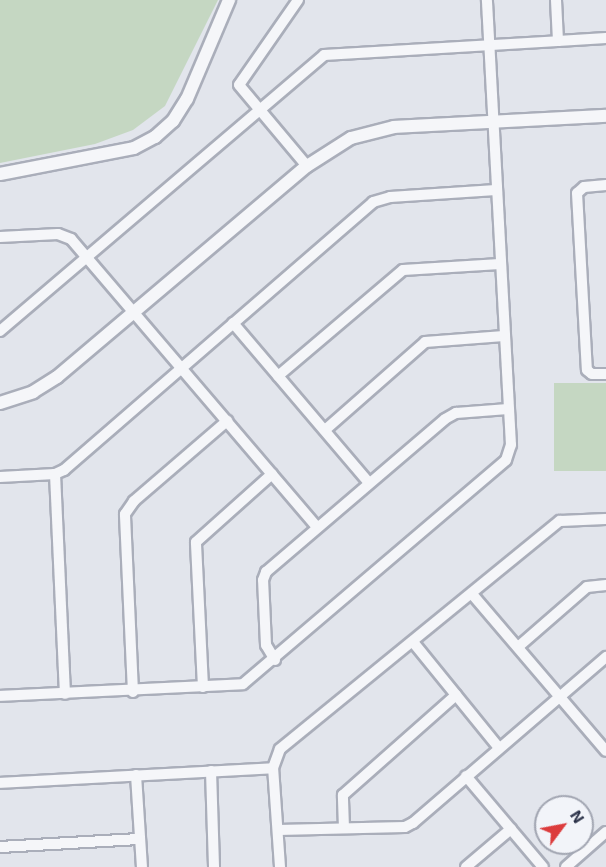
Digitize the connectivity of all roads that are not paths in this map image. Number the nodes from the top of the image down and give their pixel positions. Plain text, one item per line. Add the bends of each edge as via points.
1 (229, 0) edge
2 (298, 0) edge
3 (487, 0) edge
4 (556, 0) edge
5 (606, 38) edge
6 (558, 41) junction
7 (489, 46) junction
8 (259, 109) junction
9 (606, 116) edge
10 (492, 120) junction
11 (307, 166) junction
12 (0, 174) edge
13 (606, 185) edge
14 (496, 190) junction
15 (0, 237) edge
16 (86, 256) junction
17 (500, 264) junction
18 (135, 314) junction
19 (233, 323) junction
20 (0, 331) edge
21 (504, 336) junction
22 (182, 368) junction
23 (606, 374) edge
24 (278, 376) junction
25 (0, 403) edge
26 (508, 409) junction
27 (227, 421) junction
28 (325, 430) junction
29 (55, 474) junction
30 (272, 474) junction
31 (0, 477) edge
32 (369, 483) junction
33 (606, 519) edge
34 (317, 527) junction
35 (606, 585) edge
36 (472, 594) junction
37 (413, 642) junction
38 (518, 647) junction
39 (606, 657) edge
40 (274, 660) junction
41 (202, 687) junction
42 (133, 692) junction
43 (65, 694) junction
44 (456, 695) junction
45 (0, 696) edge
46 (560, 696) junction
47 (499, 748) junction
48 (606, 749) edge
49 (273, 768) junction
50 (212, 771) junction
51 (136, 775) junction
52 (466, 777) junction
53 (0, 783) edge
54 (344, 828) junction
55 (511, 829) junction
56 (278, 830) junction
57 (606, 832) edge
58 (140, 839) junction
59 (0, 847) edge
60 (142, 867) edge
61 (214, 867) edge
62 (280, 867) edge
63 (466, 867) edge
64 (543, 867) edge
65 (566, 867) edge

1 - 12 street via 187,99 173,121 155,137 134,148
2 - 8 street via 239,85
3 - 7 street
4 - 6 street
5 - 6 street
6 - 7 street
7 - 8 street via 329,53
7 - 10 street
8 - 11 street
8 - 16 street
9 - 10 street
10 - 11 street via 365,133 343,142
10 - 14 street
11 - 18 street
13 - 23 street via 584,187 577,193 587,370
14 - 17 street
14 - 19 street via 390,197 373,202
15 - 16 street via 63,234
16 - 18 street
16 - 20 street
17 - 21 street
17 - 24 street via 403,270
18 - 22 street
18 - 25 street via 42,387
19 - 22 street
19 - 24 street
21 - 26 street
21 - 28 street via 425,342
22 - 27 street
22 - 29 street
24 - 28 street
26 - 32 street via 451,415
26 - 40 street via 511,445 506,460
27 - 30 street
27 - 42 street via 134,501 125,514
28 - 32 street
29 - 31 street
29 - 43 street
30 - 34 street
30 - 41 street via 195,542
32 - 34 street
33 - 36 street via 560,521
34 - 40 street via 263,576 266,645
35 - 38 street via 587,587
36 - 37 street
36 - 38 street
37 - 44 street
37 - 49 street via 280,749
38 - 46 street
39 - 46 street
40 - 41 street via 243,684
41 - 42 street
42 - 43 street
43 - 45 street
44 - 47 street
44 - 54 street via 344,795
46 - 47 street
46 - 48 street
47 - 52 street
49 - 50 street
49 - 56 street
50 - 51 street
50 - 61 street
51 - 53 street
51 - 58 street
52 - 54 street via 405,827
52 - 55 street
54 - 56 street
55 - 63 street
55 - 64 street
56 - 62 street
57 - 65 street
58 - 59 street
58 - 60 street

